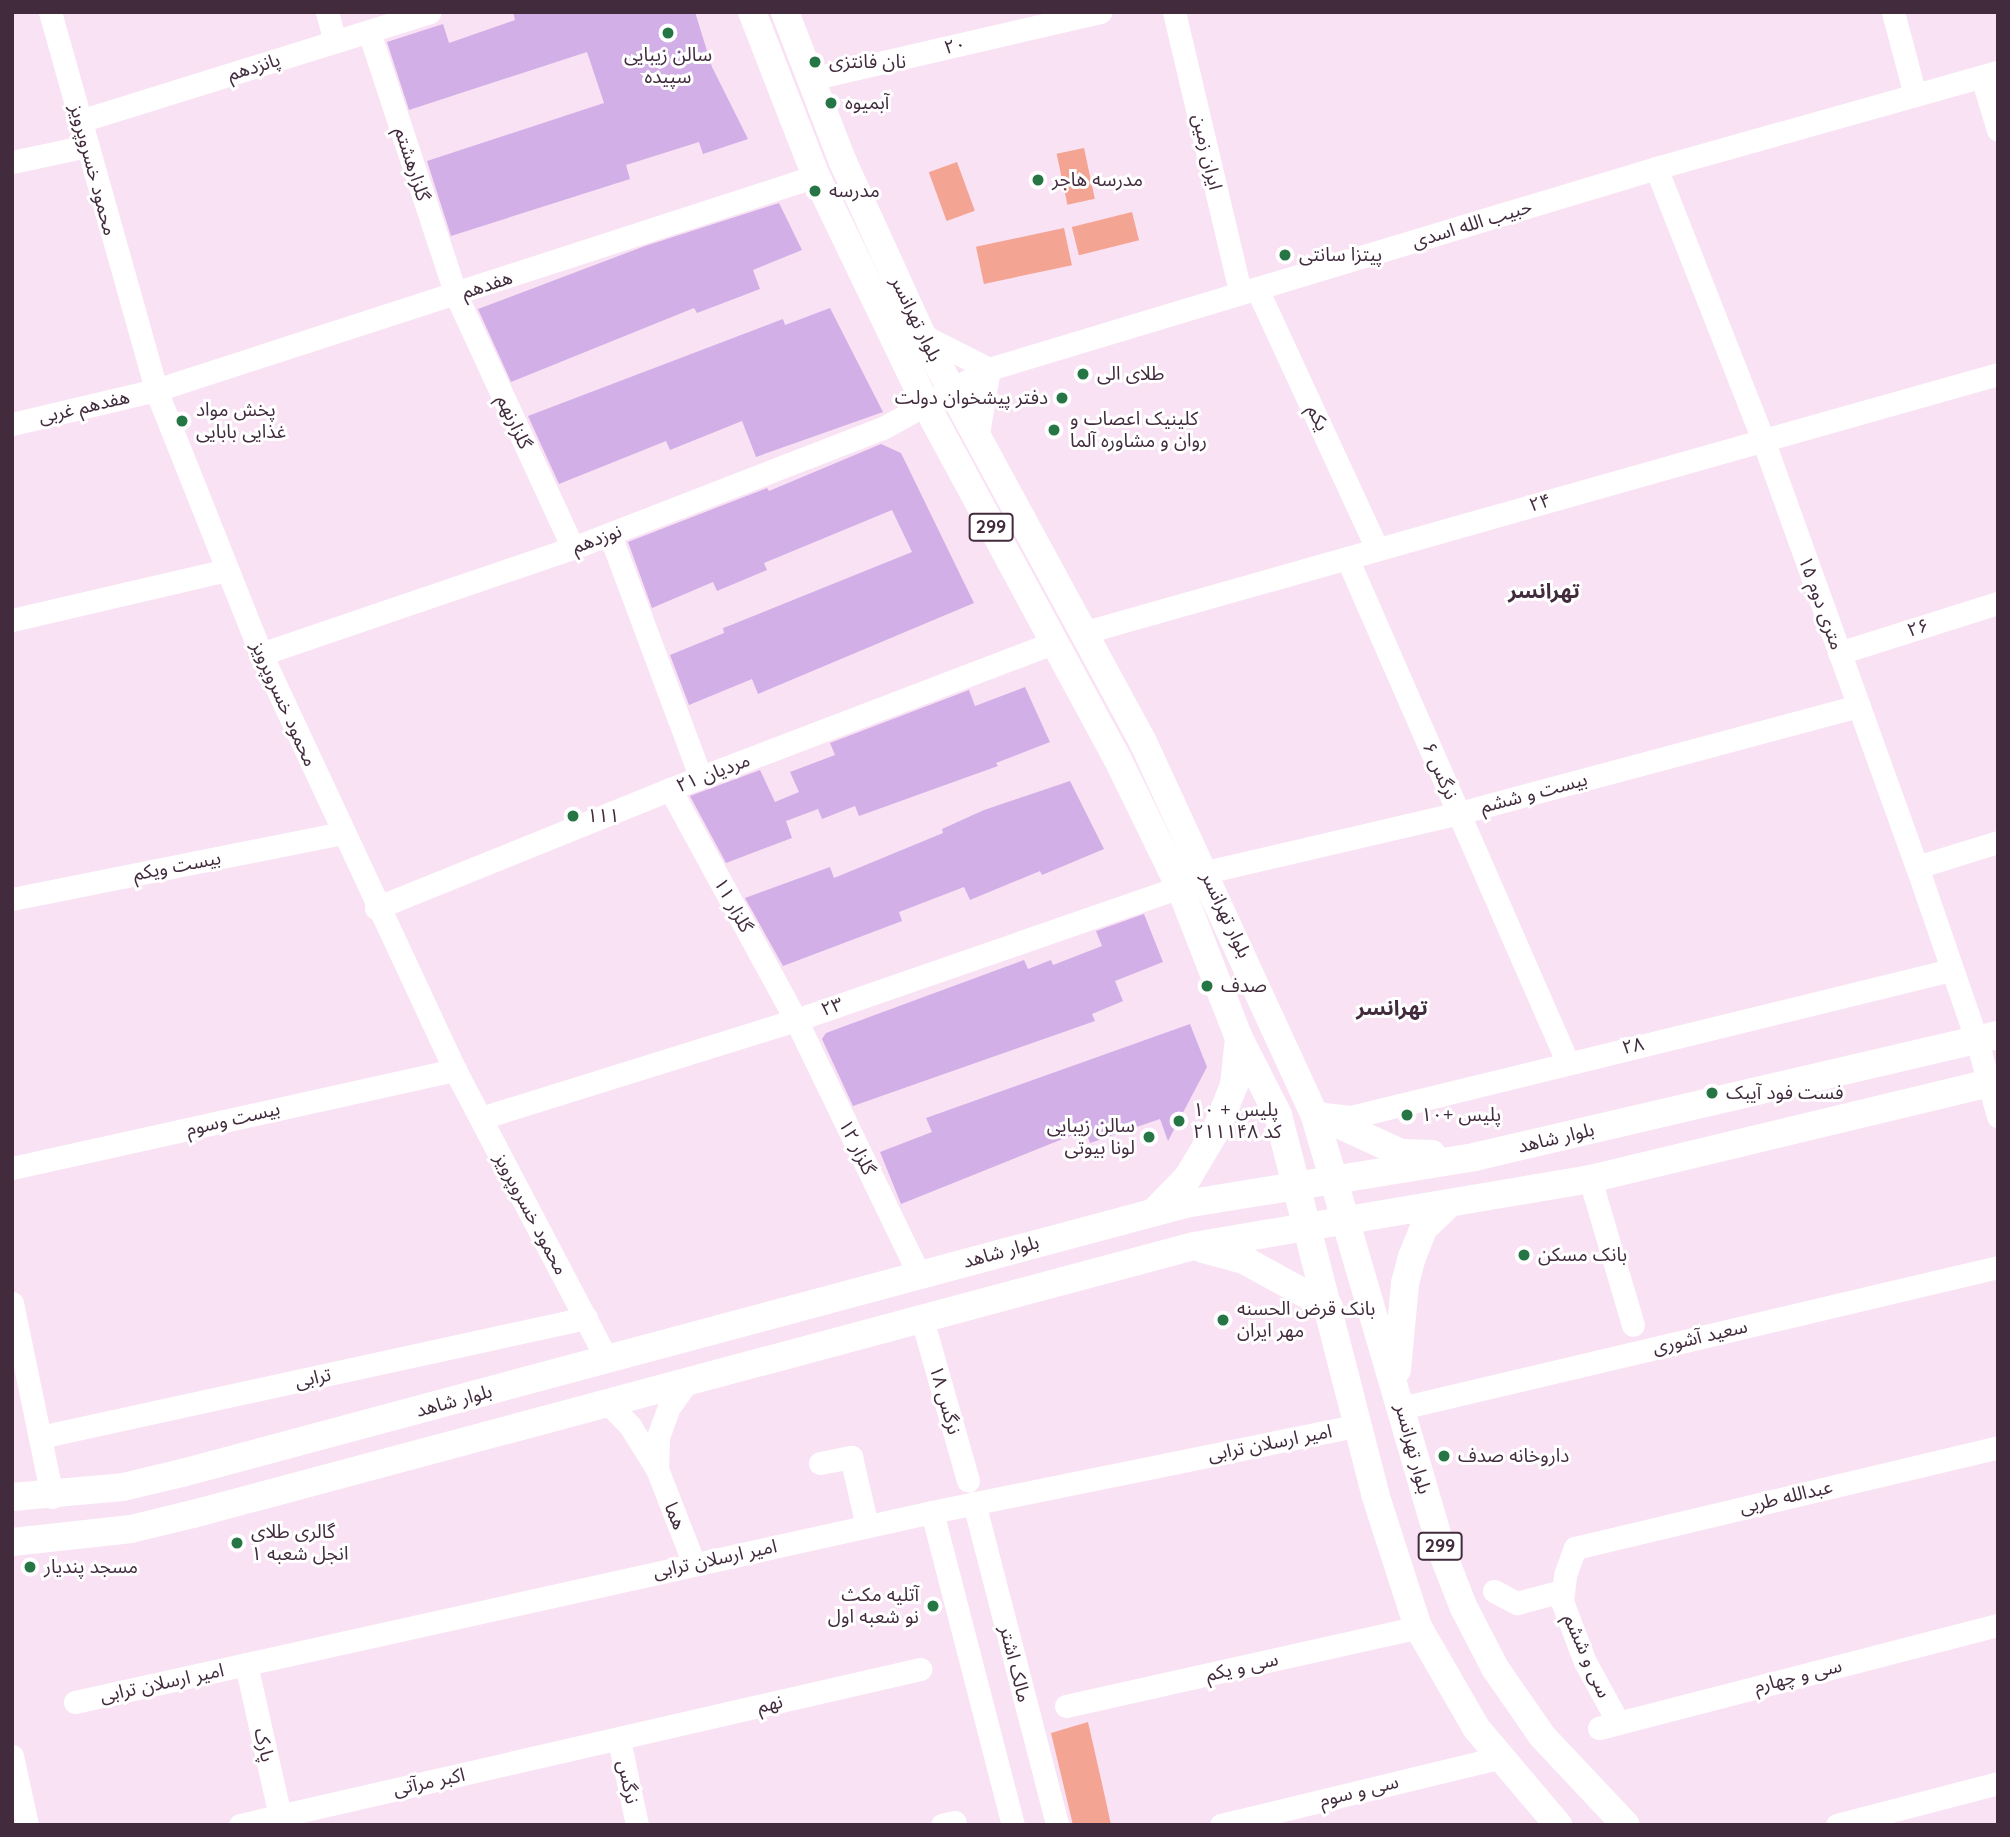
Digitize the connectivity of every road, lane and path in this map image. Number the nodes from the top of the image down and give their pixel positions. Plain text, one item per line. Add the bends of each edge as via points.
1 (50, 12) edge
2 (327, 12) edge
3 (429, 12) edge
4 (752, 12) edge
5 (785, 12) edge
6 (1100, 12) edge
7 (1174, 12) edge
8 (1893, 12) edge
9 (369, 32) junction
10 (335, 41) junction
11 (1990, 74) edge
12 (810, 79) junction
13 (1915, 95) junction
14 (80, 121) junction
15 (1998, 130) edge
16 (87, 146) junction
17 (12, 162) edge
18 (1656, 168) junction
19 (816, 176) junction
20 (1249, 290) junction
21 (456, 295) junction
22 (922, 335) junction
23 (923, 367) junction
24 (989, 369) junction
25 (1998, 374) edge
26 (156, 390) junction
27 (951, 391) junction
28 (926, 405) junction
29 (12, 424) edge
30 (971, 428) junction
31 (940, 431) junction
32 (1763, 440) junction
33 (610, 535) junction
34 (573, 548) junction
35 (1377, 549) junction
36 (1347, 558) junction
37 (227, 570) junction
38 (1998, 603) edge
39 (12, 620) edge
40 (1082, 633) junction
41 (1053, 643) junction
42 (1839, 653) junction
43 (261, 654) junction
44 (1859, 706) junction
45 (701, 778) junction
46 (670, 789) junction
47 (1459, 813) junction
48 (342, 833) junction
49 (1998, 842) edge
50 (1917, 867) junction
51 (1206, 872) junction
52 (1180, 887) junction
53 (12, 899) edge
54 (376, 908) junction
55 (1951, 970) junction
56 (796, 1020) junction
57 (1239, 1038) junction
58 (1987, 1038) edge
59 (1567, 1061) junction
60 (454, 1070) junction
61 (1994, 1082) edge
62 (1314, 1113) junction
63 (1998, 1116) edge
64 (481, 1118) junction
65 (1474, 1157) junction
66 (12, 1168) edge
67 (1590, 1178) junction
68 (1336, 1181) junction
69 (1297, 1186) junction
70 (1185, 1204) junction
71 (1447, 1206) junction
72 (1154, 1212) junction
73 (1348, 1220) junction
74 (1307, 1226) junction
75 (1194, 1247) junction
76 (1998, 1267) edge
77 (919, 1274) junction
78 (12, 1303) edge
79 (1329, 1307) junction
80 (586, 1318) junction
81 (922, 1319) junction
82 (1633, 1325) dead end
83 (607, 1359) junction
84 (688, 1381) junction
85 (1398, 1395) junction
86 (608, 1403) junction
87 (1358, 1425) junction
88 (40, 1437) junction
89 (1998, 1447) edge
90 (820, 1463) dead end
91 (657, 1469) junction
92 (971, 1492) junction
93 (12, 1497) edge
94 (52, 1497) junction
95 (932, 1511) junction
96 (867, 1526) junction
97 (12, 1542) edge
98 (1574, 1548) joint
99 (694, 1564) junction
100 (1494, 1591) dead end
101 (1562, 1591) junction
102 (1998, 1625) edge
103 (1418, 1627) junction
104 (246, 1664) junction
105 (920, 1669) dead end
106 (75, 1702) dead end
107 (1066, 1706) dead end
108 (1608, 1725) joint
109 (619, 1740) junction
110 (12, 1756) edge
111 (1497, 1758) junction
112 (1998, 1783) edge
113 (281, 1820) edge
114 (27, 1825) edge
115 (240, 1825) edge
116 (638, 1825) edge
117 (1013, 1825) edge
118 (1057, 1825) edge
119 (1222, 1825) edge
120 (1558, 1825) edge
121 (1626, 1825) edge
122 (1837, 1825) edge

1 - 14 street, محمود خسروپرویز
2 - 10 street
3 - 9 street, پانزدهم
4 - 19 main road, بلوار تهرانسر / 299
5 - 12 main road, بلوار تهرانسر
6 - 12 street, ۲۰
7 - 20 street, ایران زمین
8 - 13 street
9 - 10 street, پانزدهم
9 - 21 street, گلزارهشتم
10 - 14 street, پانزدهم
11 - 13 street, حبیب الله اسدی
11 - 15 street
12 - 22 main road, بلوار تهرانسر
13 - 18 street, حبیب الله اسدی
14 - 16 street, محمود خسروپرویز
16 - 17 street
16 - 26 street, محمود خسروپرویز
18 - 20 street, حبیب الله اسدی
18 - 32 street, ۱۵ متری دوم
19 - 21 street, هفدهم
19 - 23 main road, بلوار تهرانسر / 299
20 - 24 street, حبیب الله اسدی
20 - 35 street, یکم
21 - 26 street, هفدهم
21 - 34 street, گلزارنهم
22 - 23 main road, بلوار تهرانسر
22 - 24 street
23 - 27 main road, بلوار تهرانسر
23 - 28 main road, بلوار تهرانسر / 299
24 - 27 street, حبیب الله اسدی
24 - 30 street
25 - 32 street, ۲۴
26 - 29 street, هفدهم غربی
26 - 37 street, محمود خسروپرویز
27 - 28 street, نوزدهم
27 - 30 main road, بلوار تهرانسر
28 - 31 main road, بلوار تهرانسر / 299
28 - 33 street, نوزدهم via 883,428
30 - 31 main road via 953,410 944,414
30 - 40 main road, بلوار تهرانسر
31 - 41 main road, بلوار تهرانسر / 299
32 - 35 street, ۲۴
32 - 42 street, ۱۵ متری دوم
33 - 34 street, نوزدهم
33 - 45 street
34 - 43 street, نوزدهم
35 - 36 street, ۲۴
36 - 40 street, ۲۴
36 - 47 street, نرگس ۶
37 - 39 street
37 - 43 street, محمود خسروپرویز
38 - 42 street, ۲۶
40 - 51 main road, بلوار تهرانسر
41 - 45 street, ۲۱ مردیان
41 - 52 main road, بلوار تهرانسر / 299 via 1117,758
42 - 44 street, ۱۵ متری دوم
43 - 48 street, محمود خسروپرویز
44 - 47 street, بیست و ششم
44 - 50 street, ۱۵ متری دوم
45 - 46 street, ۲۱ مردیان
46 - 54 street, ۲۱ مردیان
46 - 56 street, گلزار ۱۱
47 - 51 street, بیست و ششم
47 - 59 street, نرگس ۶
48 - 53 street, بیست ویکم
48 - 54 street, محمود خسروپرویز
49 - 50 street
50 - 55 street, ۱۵ متری دوم
51 - 62 main road, بلوار تهرانسر
52 - 56 street, ۲۳
52 - 57 main road, بلوار تهرانسر / 299
54 - 60 street, محمود خسروپرویز
55 - 58 street, ۱۵ متری دوم
55 - 59 street, ۲۸
56 - 64 street, ۲۳
56 - 77 street, گلزار ۱۲
57 - 69 main road, بلوار تهرانسر / 299 via 1278,1115
57 - 72 main road via 1234,1085 1216,1130 1188,1177
58 - 61 street, ۱۵ متری دوم
58 - 65 main road, بلوار شاهد
59 - 62 street, ۲۸ via 1352,1117
60 - 64 street, محمود خسروپرویز
60 - 66 street, بیست وسوم
61 - 63 street, ۱۵ متری دوم
61 - 67 main road
62 - 65 main road via 1401,1153
62 - 68 main road, بلوار تهرانسر / 299
64 - 80 street, محمود خسروپرویز
65 - 68 main road, بلوار شاهد
67 - 71 main road
67 - 82 street
68 - 69 main road, بلوار شاهد
68 - 73 main road, بلوار تهرانسر / 299
69 - 70 main road, بلوار شاهد
69 - 74 main road, بلوار تهرانسر / 299
70 - 72 main road, بلوار شاهد
70 - 75 main road
71 - 73 main road
71 - 85 main road via 1423,1228 1405,1283
72 - 77 main road, بلوار شاهد
73 - 74 main road
73 - 85 main road, بلوار تهرانسر / 299
74 - 75 main road
74 - 79 main road, بلوار تهرانسر / 299
75 - 79 main road via 1244,1260
75 - 81 main road
76 - 85 street, سعید آشوری
77 - 83 main road, بلوار شاهد
78 - 88 street
79 - 87 main road, بلوار تهرانسر / 299
80 - 83 street, محمود خسروپرویز
80 - 88 street, ترابی
81 - 84 main road
81 - 92 street, نرگس ۱۸
83 - 94 main road, بلوار شاهد via 170,1476
84 - 86 main road
84 - 91 street via 669,1407 658,1437
85 - 121 main road, بلوار تهرانسر / 299 via 1442,1552 1495,1668 1542,1736
86 - 91 street via 630,1426
86 - 97 main road via 131,1529
87 - 92 street, امیر ارسلان ترابی
87 - 103 main road, بلوار تهرانسر / 299
88 - 94 street
89 - 98 street, عبدالله طربی
90 - 96 street via 851,1457
91 - 99 street, هما
92 - 95 street, امیر ارسلان ترابی
92 - 118 street, مالک اشتر
93 - 94 main road, بلوار شاهد
95 - 96 street, امیر ارسلان ترابی
95 - 117 street
96 - 99 street, امیر ارسلان ترابی
98 - 101 street, سی و ششم
99 - 104 street, امیر ارسلان ترابی
100 - 101 street via 1517,1604
101 - 108 street, سی و ششم
102 - 108 street, سی و چهارم
103 - 107 street, سی و یکم
103 - 111 main road, بلوار تهرانسر / 299
104 - 106 street, امیر ارسلان ترابی
104 - 113 street, پارک
105 - 109 street, نهم
109 - 113 street, اکبر مرآتی
109 - 116 street, نرگس
110 - 114 street
111 - 119 street, سی و سوم
111 - 120 main road, بلوار تهرانسر / 299
112 - 122 street
113 - 115 street, اکبر مرآتی

